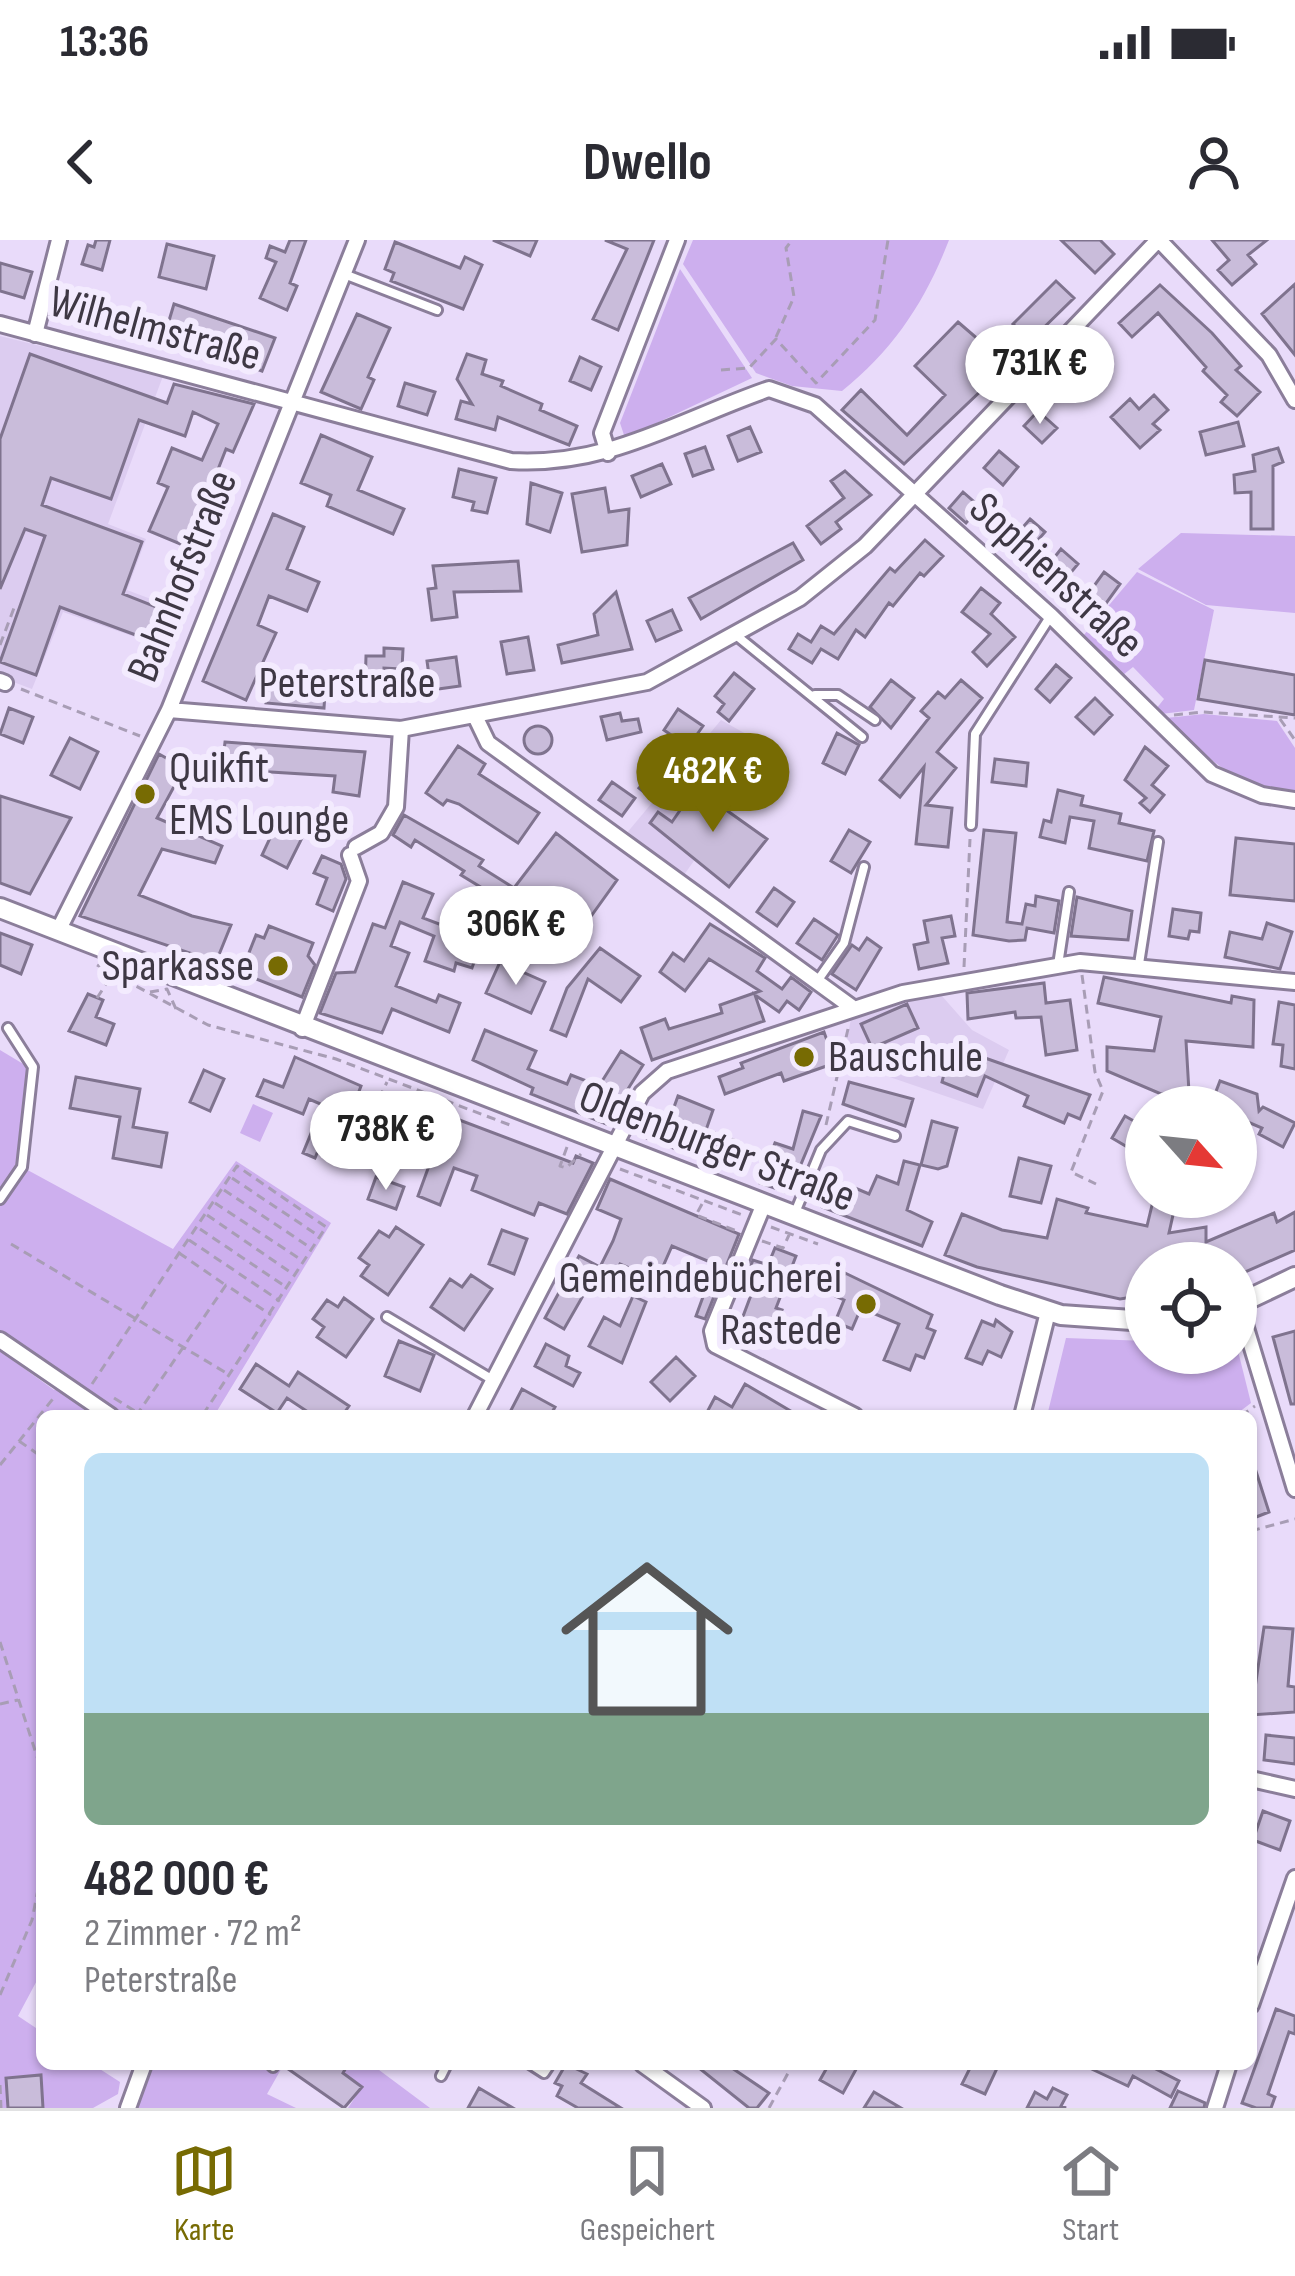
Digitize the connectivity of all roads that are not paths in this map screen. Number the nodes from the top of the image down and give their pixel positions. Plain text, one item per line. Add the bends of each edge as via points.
1 (59, 240) edge
2 (357, 240) edge
3 (677, 240) edge
4 (1159, 240) edge
5 (343, 274) junction
6 (436, 310) dead end
7 (0, 324) edge
8 (35, 334) junction
9 (1295, 400) edge
10 (291, 403) junction
11 (608, 454) junction
12 (914, 494) junction
13 (1051, 616) junction
14 (736, 636) junction
15 (814, 695) junction
16 (169, 710) junction
17 (475, 716) junction
18 (874, 720) dead end
19 (401, 729) junction
20 (862, 737) dead end
21 (1295, 800) edge
22 (971, 825) road end
23 (1158, 842) dead end
24 (865, 867) dead end
25 (1069, 892) dead end
26 (0, 908) edge
27 (58, 931) junction
28 (1139, 964) junction
29 (1058, 965) junction
30 (818, 980) junction
31 (1295, 982) edge
32 (854, 1008) junction
33 (8, 1028) dead end
34 (302, 1029) junction
35 (895, 1136) dead end
36 (612, 1158) junction
37 (0, 1199) edge
38 (760, 1214) junction
39 (792, 1218) junction
40 (1295, 1277) edge
41 (1257, 1296) edge
42 (1048, 1312) junction
43 (387, 1317) dead end
44 (1125, 1319) edge
45 (0, 1340) edge
46 (1257, 1367) edge
47 (493, 1379) junction
48 (102, 1410) edge
49 (478, 1410) edge
50 (843, 1410) edge
51 (1024, 1410) edge
52 (1295, 1490) edge
53 (1257, 1780) edge
54 (1295, 1789) edge
55 (1295, 1878) edge
56 (1292, 1901) edge
57 (1257, 1991) edge
58 (142, 2070) edge
59 (444, 2070) edge
60 (650, 2070) edge
61 (1225, 2070) edge
62 (441, 2076) dead end
63 (128, 2108) edge
64 (704, 2108) edge
65 (1215, 2108) edge

1 - 8 street
2 - 5 street, Bahnhofstraße
3 - 11 street via 602,433
4 - 9 street via 1269,356
4 - 12 street
5 - 6 lane
5 - 10 street, Bahnhofstraße
7 - 8 street, Wilhelmstraße
8 - 10 street, Wilhelmstraße
10 - 11 street, Sophienstraße via 512,461 562,464
10 - 16 street, Bahnhofstraße
11 - 12 street, Sophienstraße via 769,389 815,405
12 - 13 street, Sophienstraße
12 - 14 street via 800,598
13 - 21 street, Sophienstraße via 1212,773
13 - 22 lane via 975,734
14 - 15 lane
14 - 17 street via 647,682
15 - 18 lane via 838,695
15 - 20 lane
16 - 19 street, Peterstraße
16 - 27 street, Bahnhofstraße
17 - 19 street, Peterstraße
17 - 30 street, Peterstraße via 488,743
19 - 34 street via 396,807 381,832 353,851 359,881
23 - 28 lane
24 - 30 lane via 844,943
25 - 29 lane
26 - 27 street, Oldenburger Straße
27 - 34 street, Oldenburger Straße
28 - 29 street
28 - 31 street
29 - 32 street
30 - 32 street, Peterstraße
32 - 36 street via 667,1071 642,1093
33 - 37 lane via 33,1067 22,1167
34 - 36 street, Oldenburger Straße
35 - 39 lane via 848,1120 820,1150
36 - 38 street, Oldenburger Straße
36 - 47 street
38 - 39 street, Oldenburger Straße
38 - 50 street via 712,1331 715,1345
39 - 42 street, Oldenburger Straße
40 - 41 street
42 - 44 street, Oldenburger Straße
42 - 51 street
43 - 47 lane
45 - 48 street
46 - 52 street
47 - 49 street
53 - 54 street
55 - 56 street
56 - 57 street
58 - 63 street
59 - 62 lane
60 - 64 street
61 - 65 street

